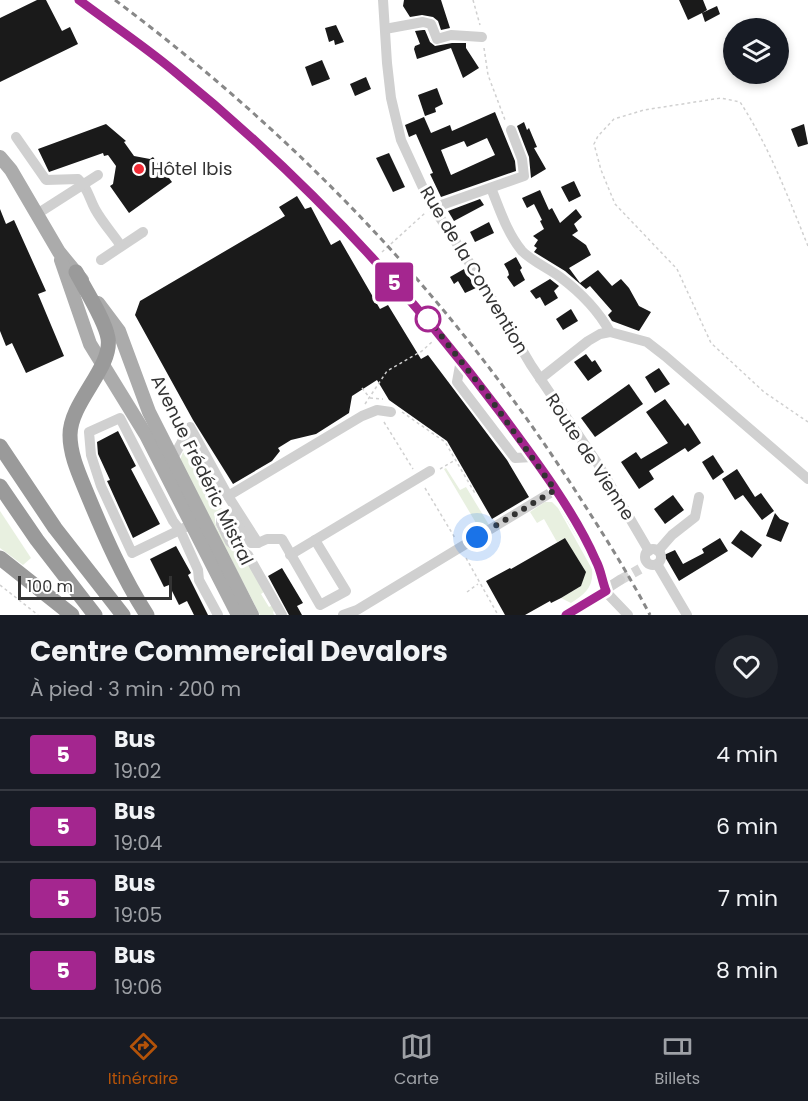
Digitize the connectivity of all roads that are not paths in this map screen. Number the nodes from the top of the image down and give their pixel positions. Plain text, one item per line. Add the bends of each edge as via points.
1 (79, 0) edge
2 (383, 0) edge
3 (385, 28) junction
4 (483, 38) road end
5 (511, 130) road end
6 (16, 137) dead end
7 (0, 158) edge
8 (99, 175) dead end
9 (84, 184) junction
10 (491, 188) junction
11 (434, 208) junction
12 (37, 214) junction
13 (143, 232) dead end
14 (121, 246) junction
15 (59, 252) junction
16 (101, 260) dead end
17 (76, 272) junction
18 (106, 329) junction
19 (610, 332) junction
20 (90, 344) junction
21 (461, 360) junction
22 (531, 365) joint
23 (105, 370) junction
24 (540, 379) junction
25 (393, 408) road end
26 (0, 446) edge
27 (173, 458) junction
28 (532, 458) junction
29 (430, 471) dead end
30 (808, 479) edge
31 (0, 486) edge
32 (555, 490) junction
33 (228, 496) junction
34 (699, 497) dead end
35 (200, 510) junction
36 (188, 527) junction
37 (209, 529) junction
38 (315, 540) junction
39 (258, 543) junction
40 (653, 551) junction
41 (290, 555) junction
42 (0, 558) edge
43 (620, 580) tunnel mouth
44 (346, 591) junction
45 (606, 591) junction
46 (359, 613) edge
47 (72, 615) edge
48 (95, 615) edge
49 (123, 615) edge
50 (147, 615) edge
51 (218, 615) edge
52 (238, 615) edge
53 (252, 615) edge
54 (282, 615) edge
55 (343, 615) edge
56 (566, 615) edge
57 (628, 615) edge
58 (687, 615) edge

1 - 21 street via 172,69 326,207
2 - 3 street, Rue de la Convention
3 - 4 street via 423,22 431,24 437,39 451,35
3 - 11 street, Rue de la Convention via 391,98 401,140
5 - 10 street via 524,176
6 - 9 street via 46,180 78,179
7 - 12 main road, Avenue Frédéric Mistral
8 - 9 street
9 - 12 street
9 - 14 street via 94,208
10 - 11 street
10 - 19 street via 509,233 523,252 589,302
11 - 22 street, Rue de la Convention
12 - 15 main road, Avenue Frédéric Mistral
13 - 14 street
14 - 16 street
15 - 17 main road, Avenue Frédéric Mistral
15 - 20 main road, Avenue Frédéric Mistral
17 - 18 highway
17 - 27 main road, Avenue Frédéric Mistral via 119,331 146,404
18 - 20 main road via 104,339
18 - 23 highway via 109,348
19 - 24 street via 588,341
19 - 30 street via 647,342
20 - 23 main road, Avenue Frédéric Mistral
21 - 28 street
21 - 28 street via 457,382 515,458
22 - 24 street, Route de Vienne
23 - 36 main road, Avenue Frédéric Mistral via 146,435
23 - 50 highway via 88,388 72,422 74,457 107,542
24 - 40 street, Route de Vienne
25 - 33 street via 362,416
26 - 49 highway via 55,528
27 - 33 street via 190,427
27 - 35 main road, Avenue Frédéric Mistral
28 - 32 street
29 - 38 street
31 - 48 highway
32 - 45 street via 597,562
32 - 46 street
33 - 39 street
34 - 40 street via 694,517
35 - 36 street
35 - 37 main road, Avenue Frédéric Mistral
36 - 36 street via 173,521 120,418 89,432 91,455 101,486 132,553
36 - 37 street
36 - 51 street via 199,580
36 - 52 main road, Avenue Frédéric Mistral
37 - 53 main road, Avenue Frédéric Mistral
38 - 41 street
38 - 44 street
39 - 41 street via 282,539
39 - 54 street via 247,541 235,517 230,513 223,515 220,520 234,547 248,555
40 - 58 street via 661,558 648,565
41 - 44 street via 321,605
42 - 47 highway
43 - 45 street
44 - 46 street
45 - 56 street
45 - 57 street
46 - 55 street

